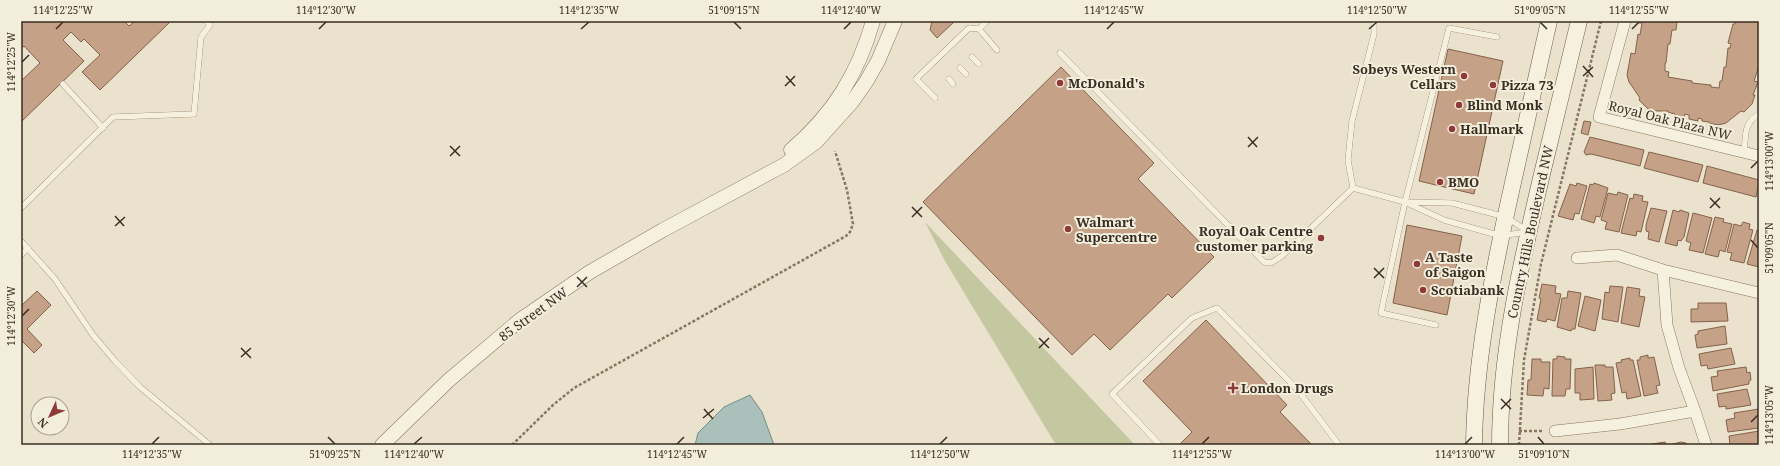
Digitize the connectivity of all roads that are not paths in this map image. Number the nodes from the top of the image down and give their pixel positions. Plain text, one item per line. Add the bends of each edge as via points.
1 (206, 21) edge
2 (873, 21) edge
3 (896, 21) edge
4 (988, 21) edge
5 (1374, 21) edge
6 (1549, 21) edge
7 (1579, 21) edge
8 (1625, 21) edge
9 (979, 30) junction
10 (1497, 37) dead end
11 (997, 50) dead end
12 (1060, 53) dead end
13 (972, 57) dead end
14 (979, 64) dead end
15 (960, 68) dead end
16 (966, 74) dead end
17 (63, 84) dead end
18 (935, 98) dead end
19 (1759, 114) edge
20 (103, 128) junction
21 (1744, 153) junction
22 (1759, 156) edge
23 (744, 186) junction
24 (1353, 188) junction
25 (1405, 202) junction
26 (21, 208) edge
27 (1506, 217) junction
28 (1528, 232) junction
29 (1501, 236) junction
30 (21, 241) edge
31 (28, 248) junction
32 (21, 255) edge
33 (1577, 258) dead end
34 (1663, 270) junction
35 (1759, 292) edge
36 (1436, 325) dead end
37 (1695, 411) junction
38 (1555, 431) road end
39 (210, 445) edge
40 (382, 445) edge
41 (1160, 445) edge
42 (1339, 445) edge
43 (1474, 445) edge
44 (1500, 445) edge
45 (1706, 445) edge

1 - 20 lane via 210,25 201,37 194,114 114,118
2 - 23 street, 85 Street NW via 858,65 835,104 800,143
3 - 23 street, 85 Street NW via 866,82 833,124 816,142 796,157
4 - 9 lane
5 - 24 lane via 1374,34 1352,121 1348,160
6 - 27 main road, Country Hills Boulevard NW
7 - 28 main road, Country Hills Boulevard NW
8 - 21 street, Royal Oak Plaza NW via 1599,117
9 - 11 lane
9 - 18 lane via 969,28 958,43 916,79
10 - 25 lane via 1449,28
12 - 24 lane via 1264,262 1271,263 1282,256
13 - 14 lane
15 - 16 lane
17 - 20 lane
19 - 21 lane via 1746,129
20 - 26 lane
21 - 22 street, Royal Oak Plaza NW
23 - 40 street, 85 Street NW via 590,272 520,320 449,380
24 - 25 lane
25 - 27 lane via 1452,203
25 - 29 lane via 1444,220
25 - 36 lane via 1380,313
27 - 28 lane
27 - 29 main road, Country Hills Boulevard NW
28 - 29 lane
28 - 44 main road, Country Hills Boulevard NW via 1506,350
29 - 43 main road, Country Hills Boulevard NW via 1485,319
30 - 31 lane
31 - 32 lane
31 - 39 lane via 56,279 93,335 115,361 140,387
33 - 34 street via 1617,255
34 - 35 street
34 - 37 street via 1667,325 1678,368
37 - 38 street via 1620,424
37 - 45 street
41 - 42 lane via 1112,394 1192,318 1217,308 1297,389

